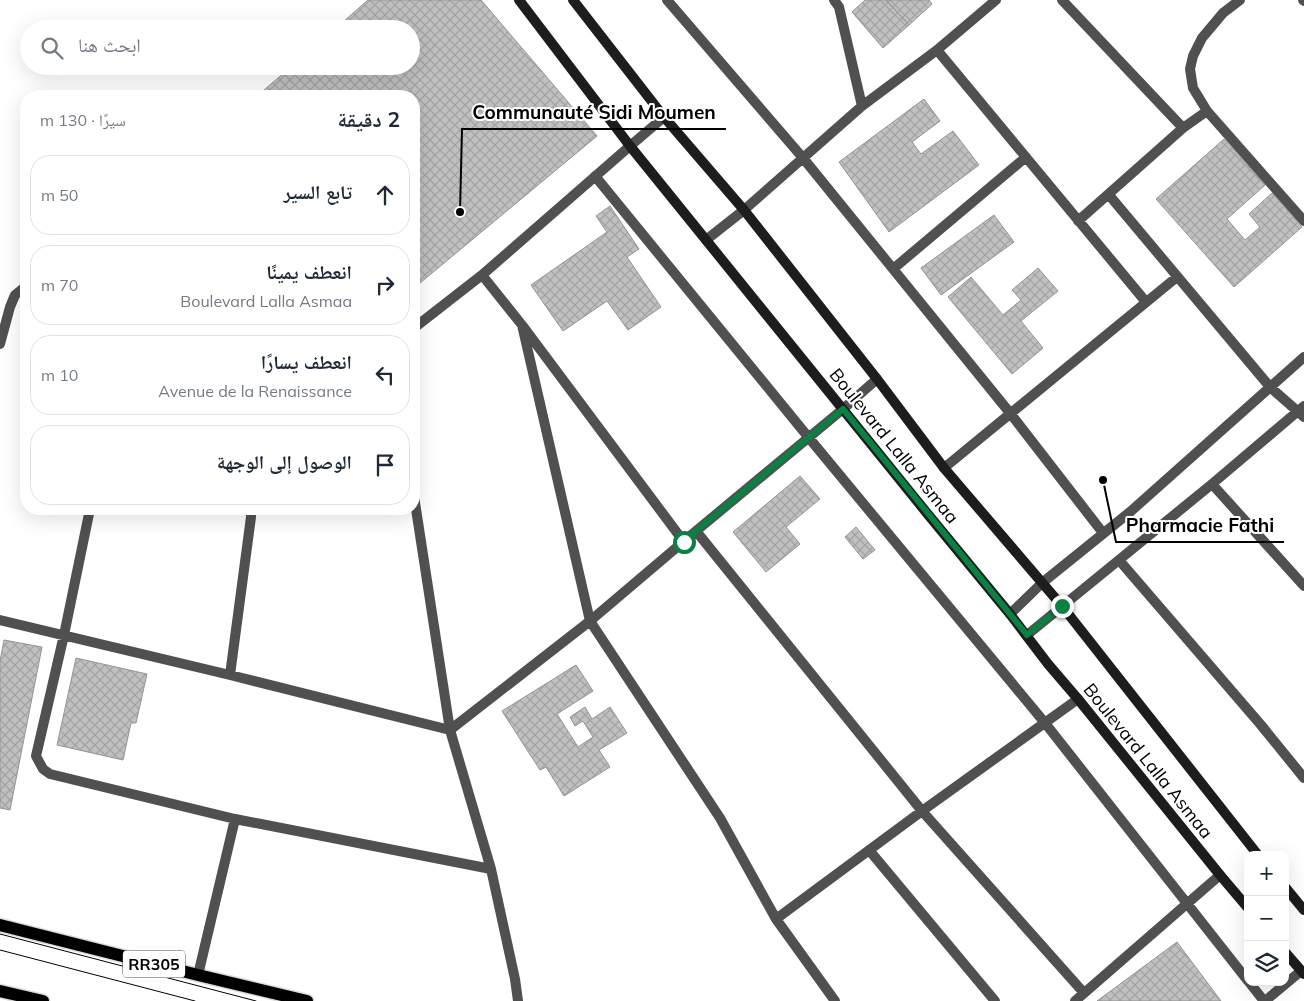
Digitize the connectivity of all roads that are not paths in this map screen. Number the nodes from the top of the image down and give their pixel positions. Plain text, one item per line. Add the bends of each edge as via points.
1 (519, 0) edge
2 (667, 0) edge
3 (847, 0) edge
4 (996, 0) edge
5 (1062, 0) edge
6 (1240, 0) edge
7 (577, 2) edge
8 (837, 4) edge
9 (937, 50) junction
10 (862, 106) junction
11 (1207, 111) junction
12 (664, 117) junction
13 (1183, 128) junction
14 (630, 146) junction
15 (1026, 157) junction
16 (803, 158) junction
17 (595, 176) junction
18 (1110, 195) junction
19 (744, 210) junction
20 (1078, 221) junction
21 (1304, 221) edge
22 (706, 240) junction
23 (893, 269) junction
24 (482, 275) junction
25 (1177, 277) junction
26 (20, 291) edge
27 (1146, 302) junction
28 (420, 323) edge
29 (522, 324) junction
30 (0, 344) edge
31 (1304, 357) edge
32 (877, 379) junction
33 (1270, 387) junction
34 (843, 409) junction
35 (1302, 411) edge
36 (1010, 413) junction
37 (809, 438) junction
38 (944, 468) junction
39 (1212, 484) junction
40 (89, 515) edge
41 (251, 515) edge
42 (417, 515) edge
43 (696, 531) junction
44 (1103, 533) junction
45 (684, 542) junction
46 (1118, 560) junction
47 (1042, 583) junction
48 (1304, 586) edge
49 (1062, 606) junction
50 (1010, 614) junction
51 (0, 620) edge
52 (590, 621) junction
53 (1027, 635) junction
54 (64, 636) junction
55 (230, 675) junction
56 (1078, 700) junction
57 (1045, 723) junction
58 (450, 730) junction
59 (1303, 773) edge
60 (922, 811) junction
61 (235, 819) junction
62 (869, 850) junction
63 (1255, 851) edge
64 (491, 869) junction
65 (1220, 874) junction
66 (1289, 893) edge
67 (1187, 903) junction
68 (1244, 903) edge
69 (1304, 910) edge
70 (776, 919) junction
71 (0, 926) edge
72 (1289, 956) edge
73 (1303, 972) edge
74 (198, 975) junction
75 (1244, 976) edge
76 (1252, 986) edge
77 (0, 991) edge
78 (1084, 994) junction
79 (43, 1001) edge
80 (307, 1001) edge
81 (518, 1001) edge
82 (835, 1001) edge
83 (995, 1001) edge
84 (1075, 1001) edge
85 (1264, 1001) edge

1 - 14 main road, Boulevard Lalla Asmaa
2 - 16 street
3 - 8 street
4 - 9 street
5 - 13 street
6 - 11 street via 1223,13 1202,38 1193,56 1190,69 1193,88
7 - 12 main road, Boulevard Lalla Asmaa
8 - 10 street
9 - 10 street
9 - 15 street
10 - 16 street
11 - 13 street
11 - 21 street
12 - 14 street
12 - 19 main road, Boulevard Lalla Asmaa
13 - 18 street
14 - 17 street
14 - 22 main road, Boulevard Lalla Asmaa
15 - 20 street
15 - 23 street
16 - 19 street
16 - 23 street
17 - 24 street
17 - 37 street
18 - 20 street
18 - 25 street
19 - 22 street
19 - 32 main road, Boulevard Lalla Asmaa
20 - 27 street
22 - 34 main road, Boulevard Lalla Asmaa
23 - 36 street
24 - 28 street
24 - 29 street
25 - 27 street
25 - 33 street
26 - 30 street via 10,307
27 - 36 street
29 - 45 street
29 - 52 street
31 - 33 street
32 - 34 street
32 - 38 main road, Boulevard Lalla Asmaa
33 - 35 street
33 - 44 street
34 - 37 street
34 - 50 main road, Boulevard Lalla Asmaa
35 - 39 street
36 - 38 street
36 - 44 street
37 - 43 street
37 - 57 street
38 - 47 main road, Boulevard Lalla Asmaa
39 - 46 street
39 - 48 street
40 - 54 street
41 - 55 street
42 - 58 street
43 - 45 street
43 - 60 street
44 - 47 street
45 - 52 street
46 - 49 street
46 - 59 street
47 - 49 main road, Boulevard Lalla Asmaa
47 - 50 street
49 - 53 street
49 - 63 main road, Boulevard Lalla Asmaa
50 - 53 main road, Boulevard Lalla Asmaa
51 - 54 street
52 - 58 street
52 - 70 street via 720,818
53 - 56 main road, Boulevard Lalla Asmaa
54 - 55 street
54 - 61 street via 36,756 43,769 50,774
55 - 58 street
56 - 57 street
56 - 65 main road, Boulevard Lalla Asmaa
57 - 60 street
57 - 67 street
58 - 64 street
60 - 62 street
60 - 78 street
61 - 64 street
61 - 74 street
62 - 70 street
62 - 83 street
64 - 81 street
65 - 67 street
65 - 68 main road, Boulevard Lalla Asmaa
66 - 69 main road
67 - 75 street
67 - 78 street
70 - 82 street
71 - 74 main road, RR305
72 - 73 main road
73 - 85 street
74 - 80 main road, RR305
76 - 85 street
77 - 79 main road
78 - 84 street

